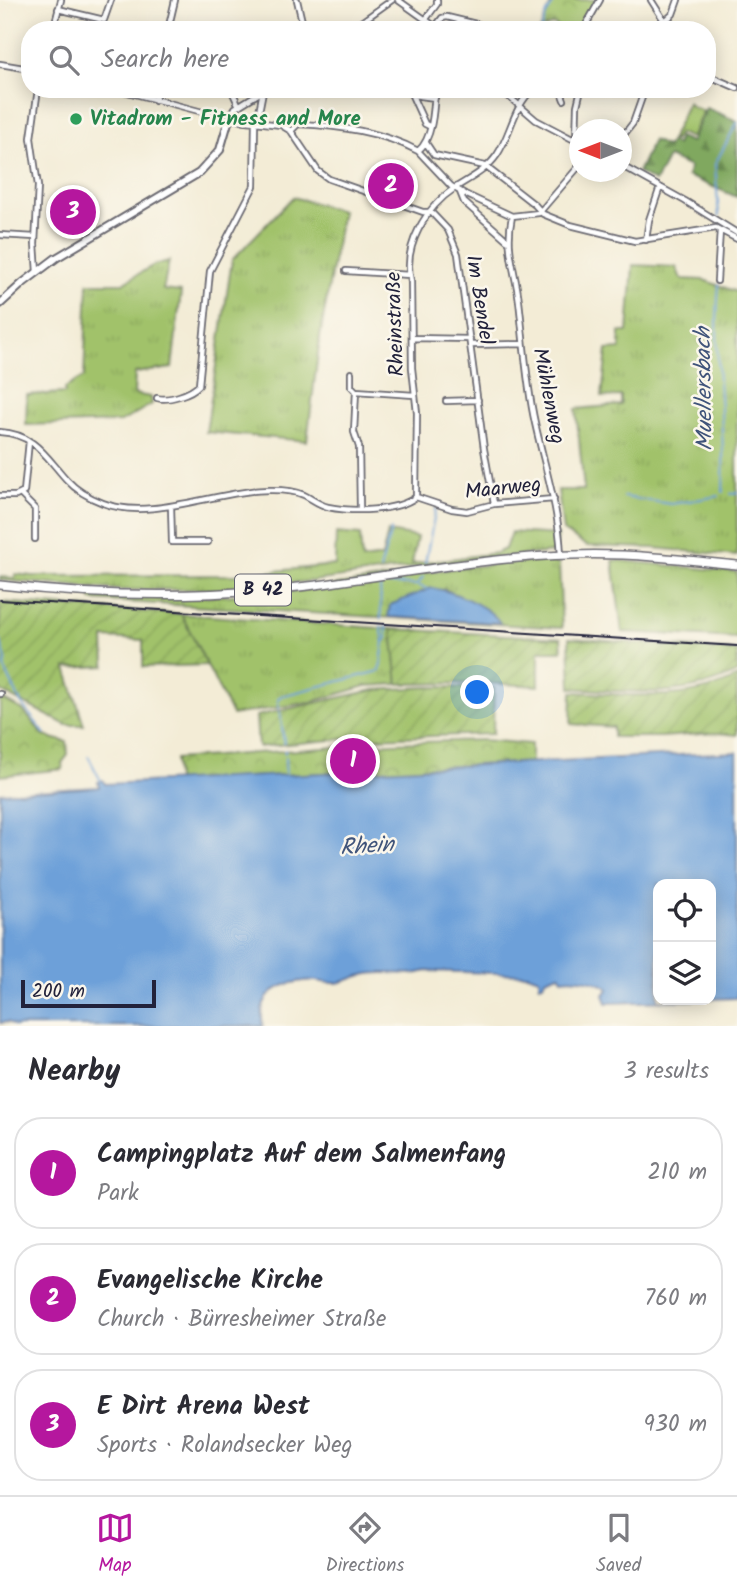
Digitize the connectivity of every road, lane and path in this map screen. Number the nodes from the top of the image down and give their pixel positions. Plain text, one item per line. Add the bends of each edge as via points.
1 (61, 0) edge
2 (111, 0) edge
3 (175, 0) edge
4 (297, 0) edge
5 (392, 0) edge
6 (398, 0) edge
7 (437, 0) edge
8 (600, 0) edge
9 (651, 0) edge
10 (678, 0) edge
11 (58, 9) junction
12 (426, 19) junction
13 (55, 21) edge
14 (170, 21) edge
15 (302, 21) edge
16 (363, 21) edge
17 (429, 21) edge
18 (441, 21) edge
19 (464, 21) edge
20 (588, 21) edge
21 (665, 21) joint
22 (0, 64) edge
23 (21, 68) edge
24 (716, 79) edge
25 (737, 88) edge
26 (37, 98) edge
27 (148, 98) edge
28 (235, 98) edge
29 (252, 98) edge
30 (264, 98) edge
31 (414, 98) edge
32 (435, 98) edge
33 (509, 98) edge
34 (525, 98) edge
35 (579, 98) edge
36 (642, 98) edge
37 (155, 100) joint
38 (239, 106) junction
39 (518, 106) junction
40 (229, 119) junction
41 (577, 119) edge
42 (256, 122) junction
43 (632, 122) edge
44 (429, 126) junction
45 (291, 131) junction
46 (569, 138) edge
47 (426, 144) junction
48 (418, 151) junction
49 (487, 168) junction
50 (632, 172) edge
51 (569, 176) edge
52 (660, 187) junction
53 (457, 190) junction
54 (541, 211) junction
55 (431, 212) junction
56 (512, 216) junction
57 (720, 229) junction
58 (737, 233) edge
59 (0, 234) edge
60 (35, 237) junction
61 (737, 239) edge
62 (646, 240) junction
63 (508, 241) junction
64 (346, 271) dead end
65 (37, 272) junction
66 (410, 275) junction
67 (717, 281) dead end
68 (0, 304) edge
69 (412, 338) junction
70 (470, 342) junction
71 (522, 344) junction
72 (351, 373) dead end
73 (356, 391) junction
74 (414, 395) junction
75 (157, 398) dead end
76 (478, 400) junction
77 (446, 401) dead end
78 (0, 432) edge
79 (29, 441) junction
80 (22, 495) junction
81 (0, 496) edge
82 (416, 498) junction
83 (554, 499) junction
84 (494, 504) junction
85 (171, 506) junction
86 (360, 509) junction
87 (35, 539) dead end
88 (208, 542) dead end
89 (561, 555) junction
90 (737, 565) edge
91 (0, 587) edge

1 - 11 street
2 - 11 street via 104,20
3 - 14 street
4 - 15 street
5 - 16 street
6 - 12 street
7 - 12 street
8 - 20 street
9 - 21 street
10 - 21 street
11 - 13 street
12 - 17 street
18 - 19 street via 447,17
22 - 23 street
24 - 25 street
26 - 60 street via 32,130 38,186
27 - 37 street
28 - 38 street
29 - 38 street
30 - 42 street
31 - 44 street
32 - 44 street
33 - 39 street
34 - 39 street, Rheinstraße
35 - 41 street
36 - 43 street
37 - 40 street
38 - 40 street
39 - 46 street
39 - 49 street, Rheinstraße via 498,154
40 - 42 street
40 - 65 street via 220,150 199,173
42 - 45 street via 274,123
42 - 75 street via 254,186 210,271 198,385 183,394
44 - 47 street
45 - 48 street via 298,124 335,126
45 - 55 street via 318,171 329,179
47 - 48 street
47 - 49 street via 434,155
48 - 53 street
49 - 53 street, Rheinstraße
49 - 54 street
50 - 52 street
51 - 54 street
52 - 58 street
52 - 62 street
53 - 55 street, Rheinstraße
53 - 56 street
53 - 63 street via 464,202
54 - 56 street
54 - 62 street via 556,221 627,240
55 - 66 street, Rheinstraße via 416,236
55 - 70 street, Im Bendel via 448,230 458,254
56 - 63 street, Mühlenweg
57 - 61 street
57 - 62 street
57 - 67 street
59 - 60 street
60 - 65 street
63 - 71 street, Mühlenweg
64 - 66 street
65 - 68 street
66 - 69 street, Rheinstraße
69 - 70 street
69 - 74 street, Rheinstraße
70 - 71 street
70 - 76 street, Im Bendel
71 - 83 street, Mühlenweg
72 - 73 street
73 - 74 street
73 - 86 street
74 - 82 street, Rheinstraße
76 - 77 street
76 - 84 street, Im Bendel
78 - 79 street
79 - 80 street
79 - 85 street via 42,449 78,490 104,503
80 - 81 street
80 - 87 street via 35,509
82 - 84 street, Maarweg via 460,510
82 - 86 street via 395,508
83 - 84 street, Maarweg
83 - 89 street, Mühlenweg
85 - 86 street via 272,490 301,494 326,507
85 - 88 street via 172,542
89 - 90 main road, B 42 via 623,555
89 - 91 main road, B 42 via 244,592 140,594

